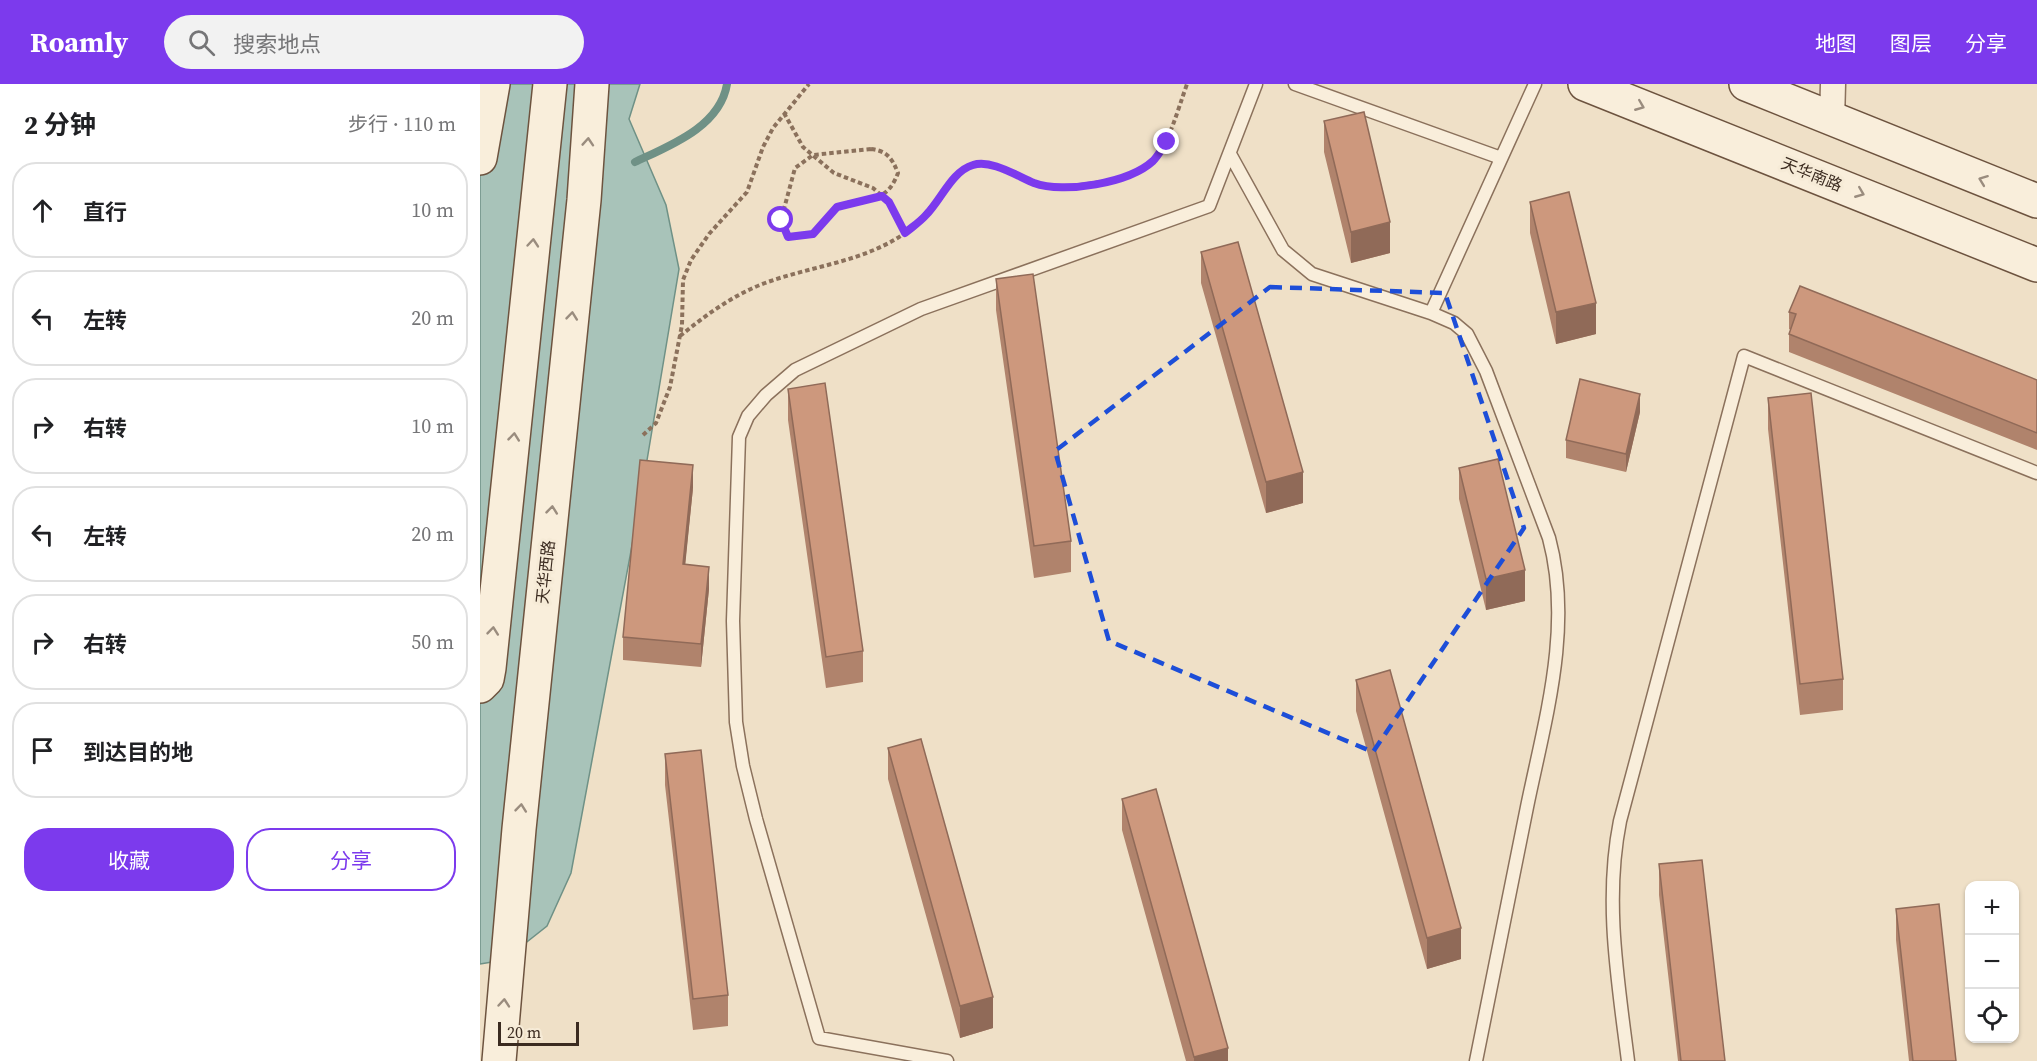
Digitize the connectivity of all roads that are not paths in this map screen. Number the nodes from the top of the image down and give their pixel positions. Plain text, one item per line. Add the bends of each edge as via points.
1 (493, 84) edge
2 (550, 84) edge
3 (592, 84) edge
4 (1256, 84) edge
5 (1295, 84) edge
6 (1535, 84) edge
7 (1586, 84) edge
8 (1746, 84) edge
9 (1833, 84) edge
10 (1784, 91) edge
11 (1832, 121) junction
12 (1230, 154) junction
13 (480, 158) edge
14 (1501, 158) junction
15 (2037, 201) edge
16 (2037, 265) edge
17 (1431, 313) junction
18 (2037, 473) edge
19 (480, 686) edge
20 (499, 1061) edge
21 (947, 1061) edge
22 (1476, 1061) edge
23 (1628, 1061) edge

1 - 13 main road
19 -> 2 main road via 487,679 489,668
20 -> 3 main road, 天华西路 via 584,200
4 - 12 lane
5 - 14 lane
6 - 14 lane
7 -> 16 main road, 天华南路
8 - 10 main road
9 - 11 street
10 - 11 main road
15 -> 11 main road
12 - 17 lane via 1283,250 1312,274
12 - 21 lane via 1209,206 921,309 806,365 766,395 748,416 739,437 733,621 736,722 756,819 819,1038
14 - 17 lane
17 - 22 lane via 1455,323 1467,334 1486,370 1550,538 1557,588 1556,664
18 - 23 lane via 1744,357 1613,856 1615,951

